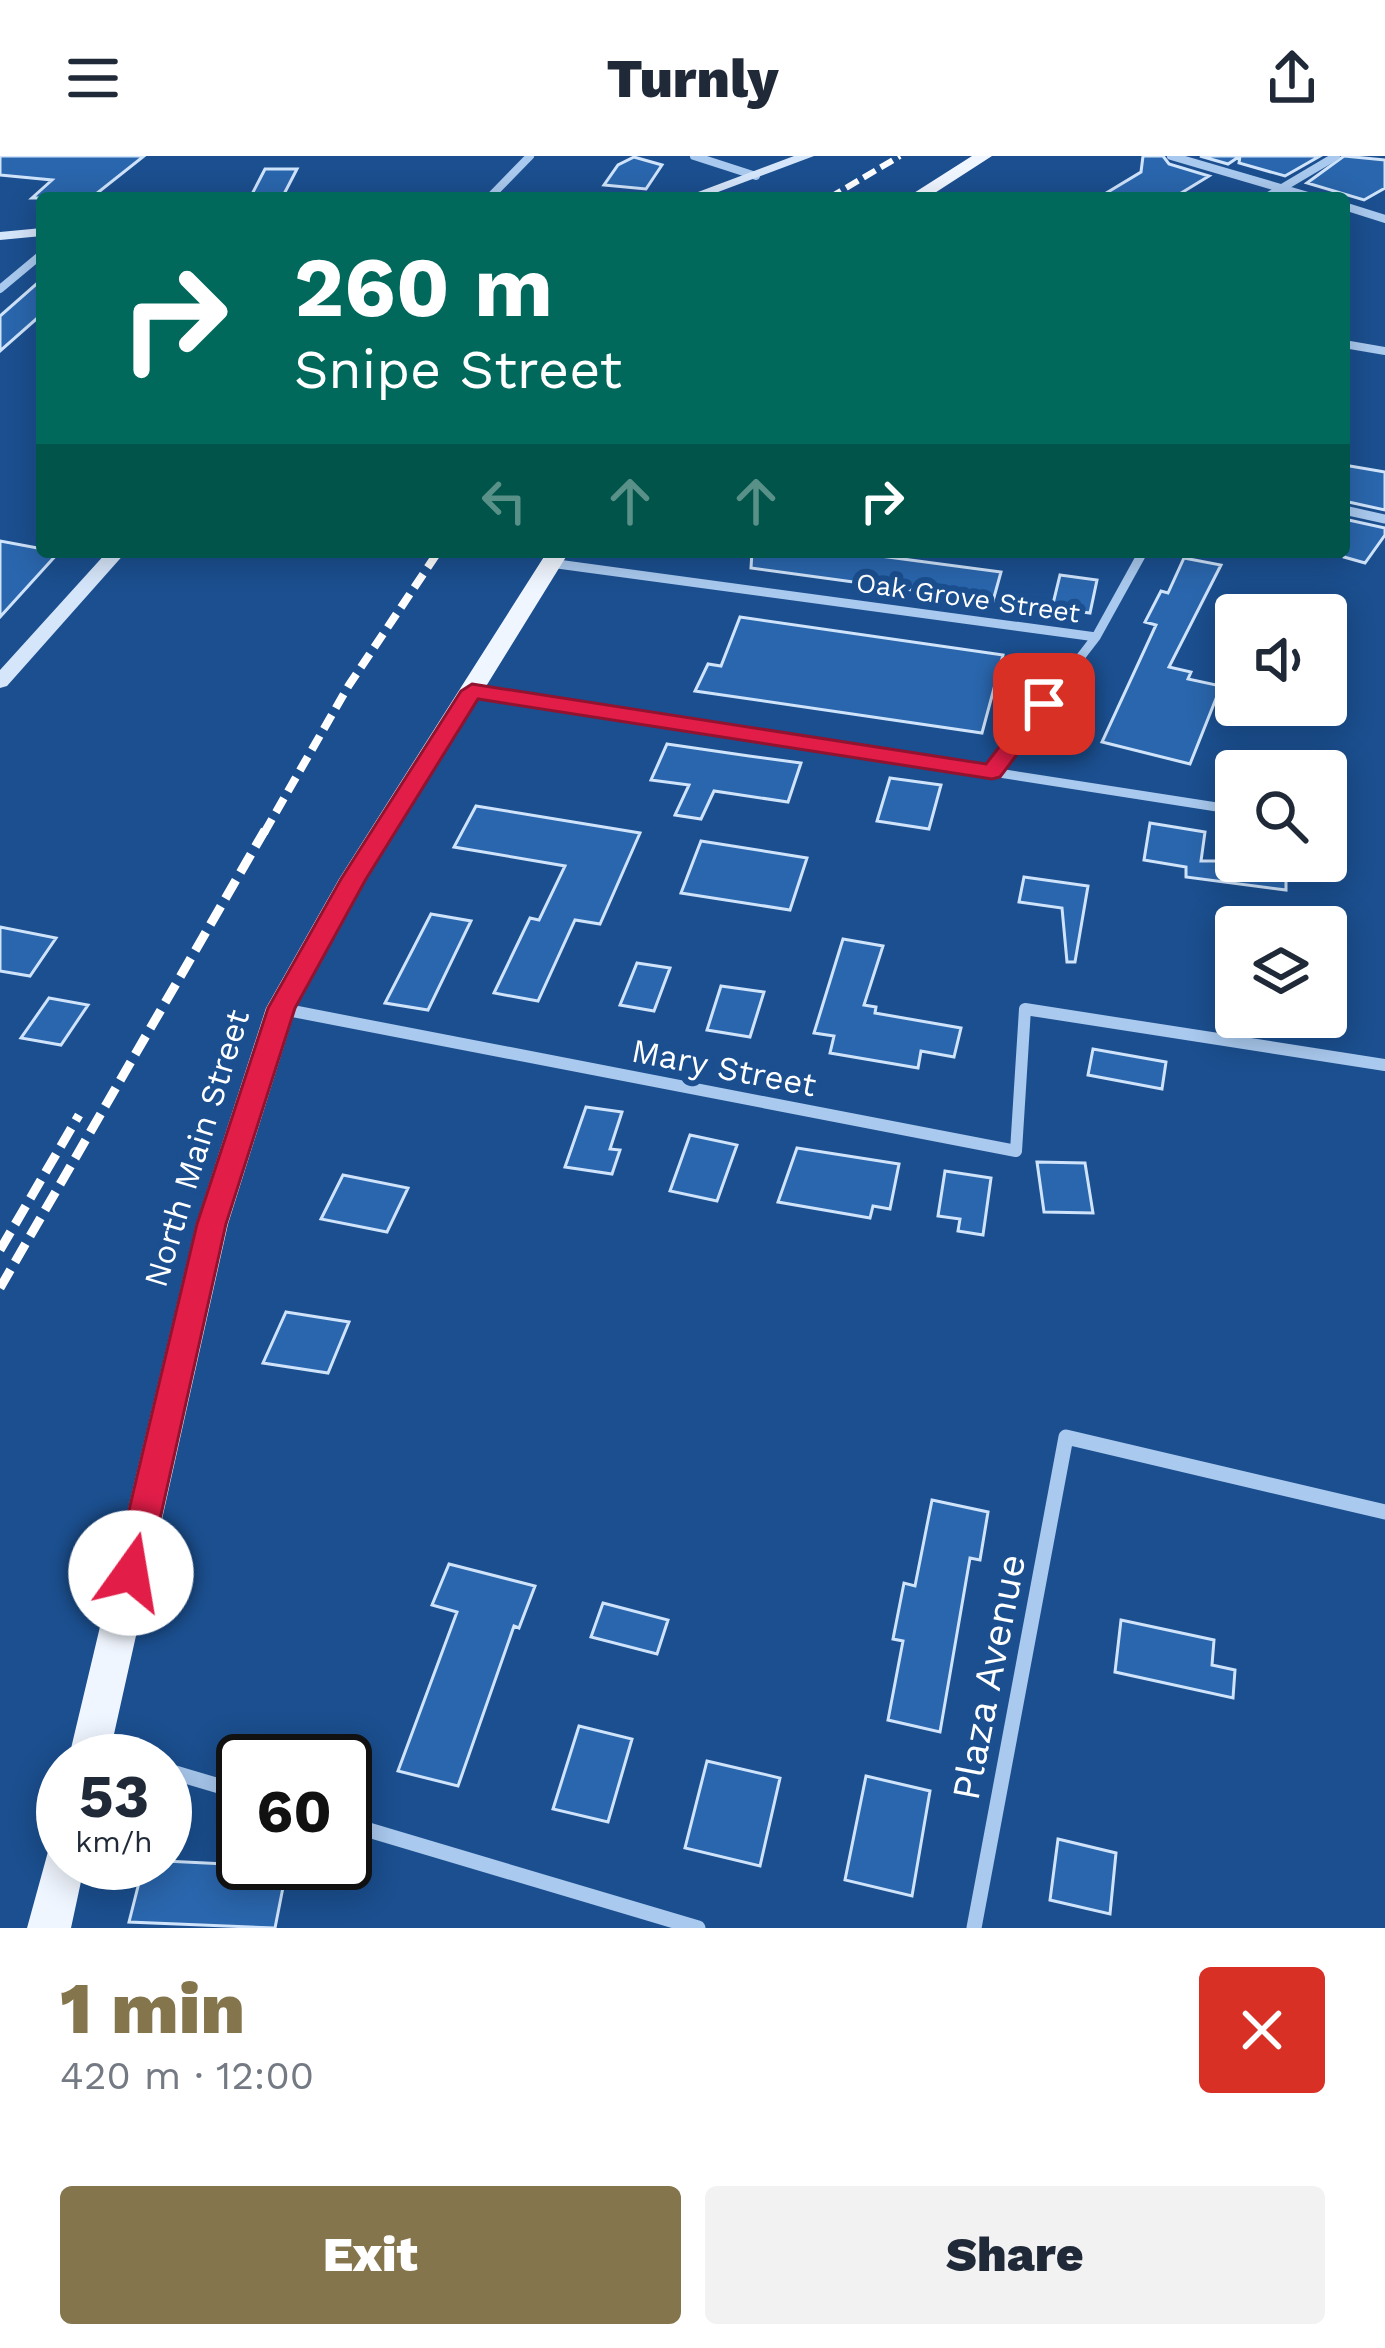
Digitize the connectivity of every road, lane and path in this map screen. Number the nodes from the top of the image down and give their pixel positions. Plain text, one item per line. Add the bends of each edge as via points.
1 (530, 156) edge
2 (694, 156) edge
3 (807, 156) edge
4 (984, 156) edge
5 (1171, 156) edge
6 (1336, 156) edge
7 (756, 176) junction
8 (1282, 188) junction
9 (495, 192) edge
10 (707, 192) edge
11 (925, 192) edge
12 (1275, 192) edge
13 (1295, 192) edge
14 (1350, 208) edge
15 (1385, 218) edge
16 (36, 233) edge
17 (0, 236) edge
18 (36, 259) edge
19 (0, 289) edge
20 (1350, 345) edge
21 (1385, 351) edge
22 (1350, 511) edge
23 (1385, 519) edge
24 (112, 558) edge
25 (554, 558) edge
26 (1140, 558) edge
27 (1096, 637) junction
28 (0, 682) edge
29 (472, 691) junction
30 (992, 772) junction
31 (1215, 807) edge
32 (281, 1008) junction
33 (1385, 1065) edge
34 (1385, 1512) edge
35 (94, 1734) edge
36 (372, 1831) edge
37 (58, 1890) edge
38 (49, 1928) edge
39 (698, 1928) edge
40 (974, 1928) edge

1 - 9 street
2 - 7 street
3 - 7 street
4 - 11 main road
5 - 8 street
6 - 8 street
7 - 10 street
8 - 12 street
8 - 13 street
14 - 15 street
16 - 17 street
18 - 19 street
20 - 21 street
22 - 23 street
24 - 28 street
25 - 27 street, Oak Grove Street
25 - 29 main road, North Main Street
26 - 27 street
27 - 30 street
29 - 30 street
29 - 32 main road, North Main Street
30 - 31 street
32 - 33 street, Mary Street via 1016,1151 1025,1009
32 - 35 main road, North Main Street via 212,1224
34 - 40 street, Plaza Avenue via 1066,1437
36 - 39 street
37 - 38 main road

